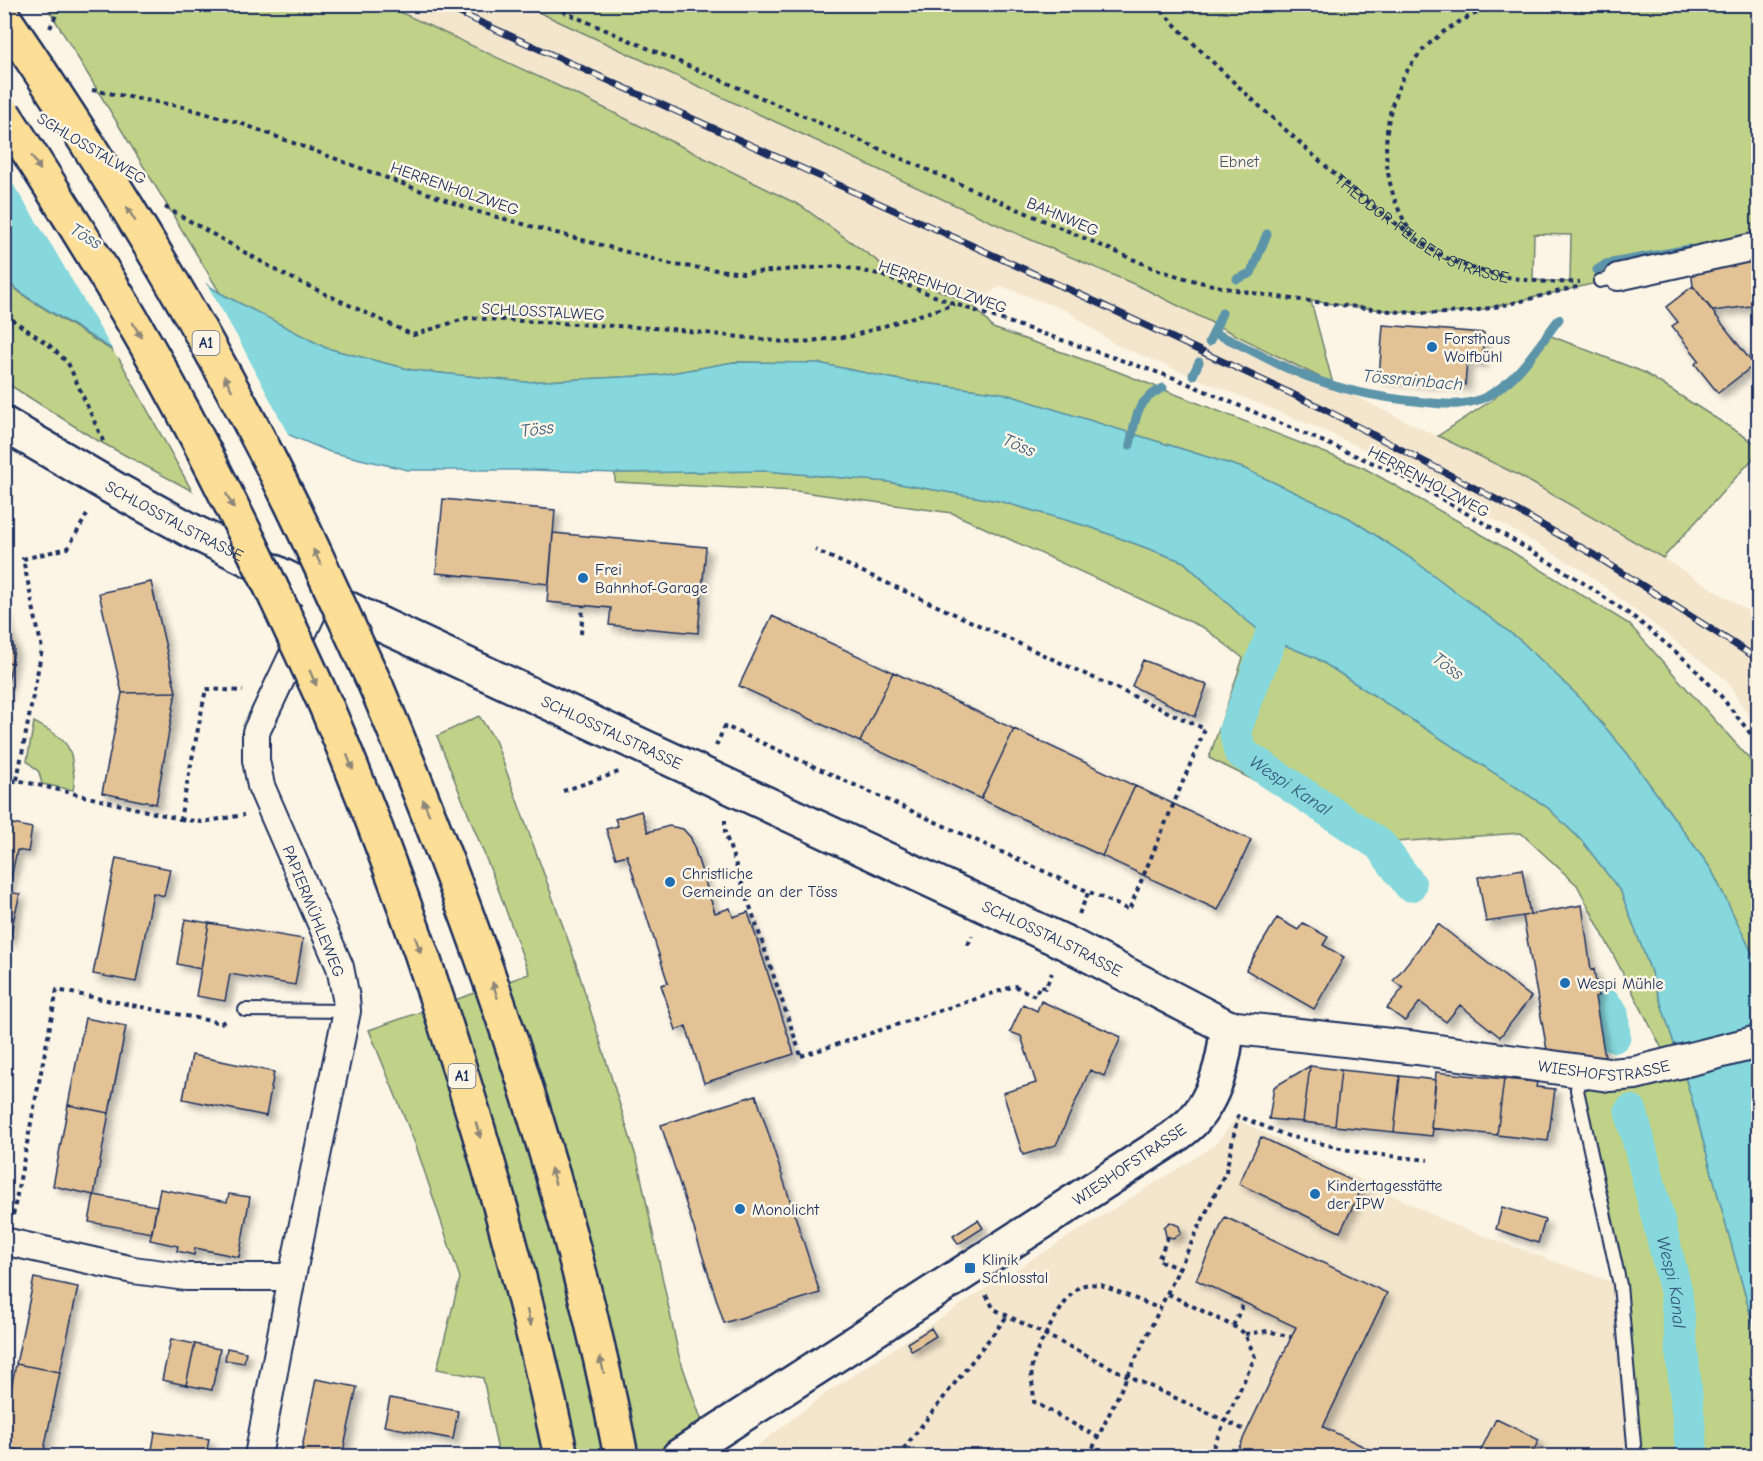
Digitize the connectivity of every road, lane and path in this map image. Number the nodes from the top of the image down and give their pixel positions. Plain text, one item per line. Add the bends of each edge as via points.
1 (546, 4) edge
2 (1155, 4) edge
3 (1496, 4) edge
4 (4, 18) edge
5 (90, 89) dead end
6 (4, 114) edge
7 (159, 203) dead end
8 (1415, 238) junction
9 (1758, 246) edge
10 (1609, 279) junction
11 (955, 304) junction
12 (4, 314) edge
13 (4, 424) edge
14 (108, 452) dead end
15 (91, 508) dead end
16 (815, 549) dead end
17 (321, 595) junction
18 (583, 606) dead end
19 (581, 634) dead end
20 (273, 692) junction
21 (1758, 743) edge
22 (714, 750) dead end
23 (628, 770) dead end
24 (17, 780) junction
25 (4, 786) edge
26 (729, 786) junction
27 (563, 791) dead end
28 (272, 810) junction
29 (180, 819) junction
30 (1089, 891) junction
31 (1078, 918) dead end
32 (1054, 967) dead end
33 (245, 1010) joint
34 (347, 1011) junction
35 (1227, 1027) junction
36 (1758, 1042) edge
37 (1579, 1072) junction
38 (1428, 1160) dead end
39 (1168, 1237) dead end
40 (8, 1242) joint
41 (1180, 1269) junction
42 (292, 1277) junction
43 (983, 1290) dead end
44 (1168, 1294) junction
45 (1244, 1302) dead end
46 (1161, 1310) junction
47 (1008, 1315) junction
48 (1233, 1326) junction
49 (1245, 1334) junction
50 (1046, 1335) junction
51 (1291, 1337) dead end
52 (1128, 1376) junction
53 (1225, 1421) junction
54 (1246, 1431) dead end
55 (1100, 1438) junction
56 (1090, 1455) edge
57 (258, 1456) edge
58 (561, 1456) edge
59 (621, 1456) edge
60 (679, 1456) edge
61 (898, 1456) edge
62 (1099, 1456) edge
63 (1209, 1456) edge
64 (1635, 1456) edge

1 - 10 path, BAHNWEG via 1153,268 1205,285 1428,314 1475,311
2 - 8 path, THEODOR-FELBER-STRASSE via 1204,55 1358,196
3 - 8 path via 1434,39 1409,67 1394,99 1387,128 1388,174 1397,206
59 -> 4 highway, A1, bridge via 568,1228 519,1063 462,900 376,686 291,504 212,352 126,205
5 - 11 path, HERRENHOLZWEG via 183,107 240,123 475,211 675,265 743,273 838,266 878,274
6 -> 58 highway, A1, bridge via 165,378 243,528 327,708 380,838 463,1080 513,1254
7 - 11 path, SCHLOSSTALWEG via 283,274 413,335 466,318 670,330 794,343 852,336
8 - 10 path, THEODOR-FELBER-STRASSE via 1446,258 1509,277 1561,282
9 - 10 street
11 - 21 path, HERRENHOLZWEG via 1177,379 1394,472 1502,533 1635,618 1688,662
12 - 14 path via 68,363
13 - 17 main road, SCHLOSSTALSTRASSE via 192,531
15 - 24 path via 68,548 23,559 42,649
16 - 30 path via 1205,729 1129,910
17 - 20 street, PAPIERMÜHLEWEG
17 - 26 main road, SCHLOSSTALSTRASSE
18 - 19 path
20 - 28 street, PAPIERMÜHLEWEG via 256,732 261,786
20 - 29 path via 206,689
22 - 30 path via 725,726
23 - 27 path
24 - 25 path
24 - 29 path
26 - 32 path via 724,833 802,1058 1015,986 1035,996 1040,985 1045,988
26 - 35 main road, SCHLOSSTALSTRASSE via 1066,943
28 - 29 path via 202,822
28 - 34 street, PAPIERMÜHLEWEG via 339,967
30 - 31 path
33 - 34 lane
33 - 40 path via 221,1023 57,990
34 - 42 street, PAPIERMÜHLEWEG
35 - 37 street, WIESHOFSTRASSE via 1417,1048
35 - 60 main road, WIESHOFSTRASSE via 1225,1053 1207,1100 1193,1122 1174,1137
36 - 37 street, WIESHOFSTRASSE via 1635,1073
37 - 64 lane via 1577,1090 1620,1285
38 - 41 path via 1362,1153 1288,1136 1238,1116 1226,1171
39 - 41 path via 1158,1260
40 - 42 street via 133,1270 186,1277
41 - 44 path
42 - 57 street, PAPIERMÜHLEWEG
43 - 47 path via 994,1309
44 - 46 path
44 - 48 path
45 - 48 path
46 - 50 path via 1101,1285 1080,1286 1072,1292
46 - 52 path
47 - 50 path
47 - 61 path
48 - 49 path
49 - 51 path via 1268,1331
49 - 53 path via 1255,1358
50 - 52 path
50 - 55 path via 1032,1365 1034,1402
52 - 53 path
52 - 55 path
53 - 54 path
53 - 63 path
55 - 56 path
56 - 62 path

